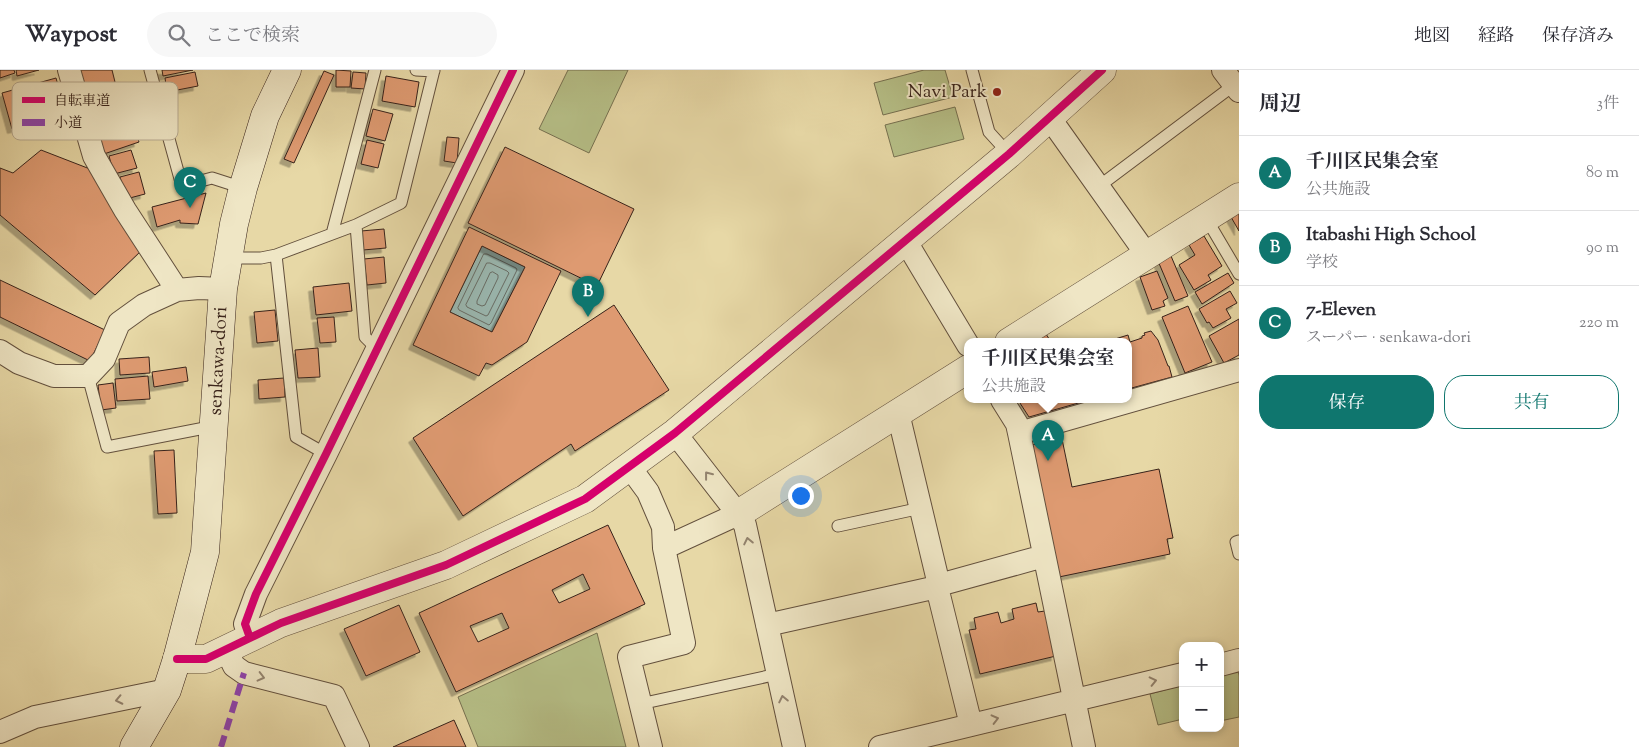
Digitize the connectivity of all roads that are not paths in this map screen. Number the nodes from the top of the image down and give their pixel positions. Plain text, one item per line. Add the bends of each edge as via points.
1 (286, 70) edge
2 (375, 70) edge
3 (416, 70) edge
4 (513, 70) edge
5 (972, 70) edge
6 (1102, 70) edge
7 (434, 71) edge
8 (1232, 82) edge
9 (1049, 117) junction
10 (89, 140) edge
11 (169, 140) edge
12 (1008, 154) junction
13 (1098, 187) junction
14 (243, 188) junction
15 (1239, 197) edge
16 (1206, 218) junction
17 (356, 225) junction
18 (332, 234) junction
19 (905, 240) junction
20 (276, 255) junction
21 (1147, 255) junction
22 (227, 258) junction
23 (1239, 274) edge
24 (223, 289) junction
25 (177, 290) junction
26 (964, 338) edge
27 (1015, 338) edge
28 (379, 346) junction
29 (0, 351) edge
30 (1239, 370) edge
31 (964, 371) edge
32 (88, 376) junction
33 (1132, 401) edge
34 (1004, 403) edge
35 (1124, 403) edge
36 (898, 413) junction
37 (215, 426) junction
38 (674, 433) junction
39 (1019, 433) junction
40 (326, 454) junction
41 (629, 466) junction
42 (921, 508) junction
43 (738, 514) junction
44 (838, 526) dead end
45 (1239, 542) edge
46 (664, 548) junction
47 (1239, 554) edge
48 (1044, 556) junction
49 (938, 586) junction
50 (767, 625) junction
51 (250, 638) junction
52 (226, 649) junction
53 (177, 659) junction
54 (1239, 660) edge
55 (1224, 664) edge
56 (778, 674) junction
57 (1179, 675) edge
58 (167, 690) junction
59 (1074, 699) junction
60 (640, 704) junction
61 (971, 725) junction
62 (0, 732) edge
63 (134, 747) edge
64 (358, 747) edge
65 (650, 747) edge
66 (794, 747) edge
67 (880, 747) edge
68 (1084, 747) edge

1 - 14 street, senkawa-dori via 265,116
2 - 18 lane
3 - 7 lane
4 - 28 street
5 - 12 lane via 989,132
6 - 9 street
7 - 17 lane via 401,203
8 - 13 lane
9 - 12 street
9 - 13 street
10 - 25 street via 94,156 125,210
11 - 14 lane via 182,186 212,178
12 - 19 street
13 - 21 street
14 - 22 street, senkawa-dori
15 - 16 street
16 - 21 street
16 - 23 lane
17 - 18 lane
17 - 28 lane via 365,336
18 - 20 lane
19 - 26 street
19 - 38 street
20 - 22 lane
20 - 40 lane via 296,438
21 - 27 street
22 - 24 street, senkawa-dori
24 - 25 street
24 - 37 street, senkawa-dori
25 - 32 street via 144,304 119,323 104,359
28 - 40 street
29 - 32 street via 19,363 54,376
30 - 33 street
31 - 36 street
32 - 37 lane via 107,447
34 - 39 street
35 - 39 street
36 - 42 street
36 - 43 street
37 - 53 street, senkawa-dori via 205,552
38 - 41 street
43 -> 38 street
39 - 48 street
40 - 51 street via 256,594 245,624
41 - 46 street via 648,492 663,527
41 - 51 street via 585,499 446,565 281,623
42 - 44 lane
42 - 49 street
43 - 46 street
50 -> 43 street via 745,525
45 - 47 lane via 1236,542
46 - 60 street via 684,643 629,657
48 - 49 street
48 - 59 street
49 - 50 street
49 - 61 street
50 - 56 street
51 - 52 street
52 - 53 street via 206,659
52 -> 64 street via 234,666 244,673 334,696
53 - 58 street, senkawa-dori
54 - 55 street
56 - 60 lane
66 -> 56 street
59 -> 57 street
58 -> 62 street via 35,717
58 - 63 street, senkawa-dori
61 -> 59 street
59 - 68 street
60 - 65 street
61 - 67 street

